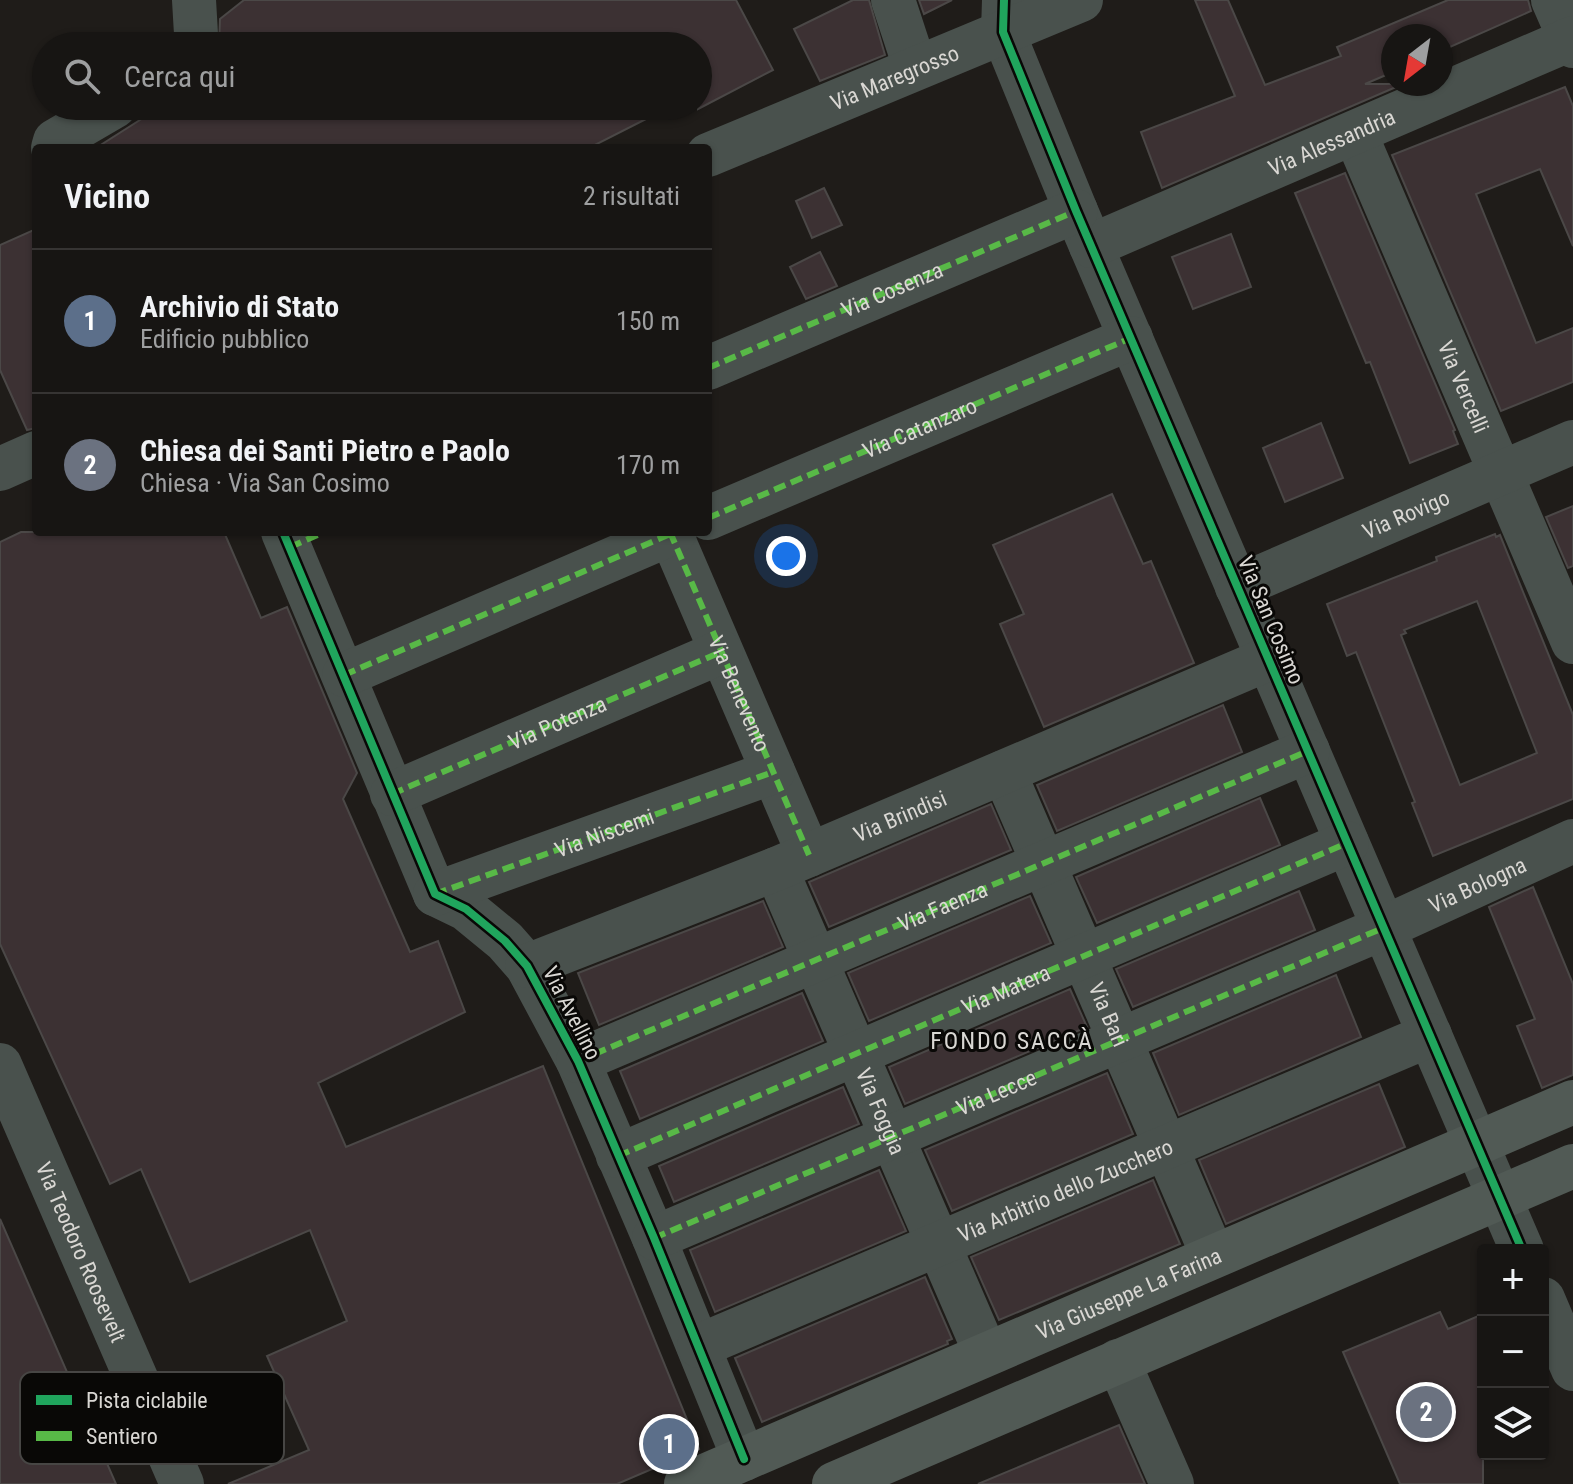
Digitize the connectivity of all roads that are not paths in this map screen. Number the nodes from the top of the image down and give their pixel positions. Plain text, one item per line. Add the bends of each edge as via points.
1 (194, 0) edge
2 (893, 0) edge
3 (1081, 0) edge
4 (1553, 0) edge
5 (1004, 16) edge
6 (196, 32) edge
7 (1572, 41) edge
8 (915, 67) junction
9 (91, 120) edge
10 (1355, 133) junction
11 (54, 144) edge
12 (712, 153) edge
13 (1084, 229) junction
14 (1131, 338) junction
15 (712, 367) edge
16 (1573, 442) edge
17 (32, 455) edge
18 (0, 469) edge
19 (1501, 473) junction
20 (712, 516) edge
21 (665, 536) edge
22 (683, 536) edge
23 (299, 537) edge
24 (1237, 587) junction
25 (1573, 642) edge
26 (721, 652) junction
27 (1268, 659) junction
28 (344, 675) junction
29 (1308, 751) junction
30 (773, 772) junction
31 (1004, 772) junction
32 (392, 794) junction
33 (1573, 841) edge
34 (1347, 843) junction
35 (793, 862) junction
36 (1044, 864) junction
37 (435, 894) junction
38 (1383, 928) junction
39 (1084, 956) junction
40 (816, 961) junction
41 (527, 966) junction
42 (1430, 1035) junction
43 (1120, 1041) junction
44 (856, 1053) junction
45 (578, 1061) junction
46 (4, 1086) edge
47 (1573, 1102) edge
48 (892, 1138) junction
49 (1476, 1143) junction
50 (1166, 1147) junction
51 (618, 1156) junction
52 (1573, 1166) edge
53 (1499, 1197) junction
54 (654, 1238) junction
55 (1519, 1244) edge
56 (938, 1245) junction
57 (1213, 1256) junction
58 (1549, 1313) edge
59 (699, 1346) junction
60 (986, 1354) junction
61 (1118, 1361) junction
62 (1573, 1369) edge
63 (132, 1372) edge
64 (744, 1459) junction
65 (173, 1464) edge
66 (182, 1484) edge
67 (686, 1484) edge
68 (834, 1484) edge
69 (1172, 1484) edge

1 - 6 street
2 - 8 street
3 - 5 street, Via Maregrosso
4 - 7 street
5 - 8 street, Via Maregrosso
5 - 13 street, Via San Cosimo
7 - 10 street, Via Alessandria
8 - 12 street, Via Maregrosso
9 - 11 street
10 - 13 street, Via Alessandria
10 - 19 street, Via Vercelli
13 - 14 street, Via San Cosimo
13 - 15 street, Via Cosenza
14 - 20 street, Via Catanzaro
14 - 24 street, Via San Cosimo
16 - 19 street, Via Rovigo
17 - 18 street
19 - 24 street, Via Rovigo
19 - 25 street, Via Vercelli
21 - 28 street, Via Catanzaro
22 - 26 street, Via Benevento
23 - 28 street
24 - 27 street, Via San Cosimo
26 - 30 street, Via Benevento
26 - 32 street, Via Potenza
27 - 29 street, Via San Cosimo
27 - 31 street, Via Brindisi
28 - 32 street
29 - 34 street, Via San Cosimo
29 - 36 street, Via Faenza
30 - 35 street, Via Benevento
30 - 37 street, Via Niscemi
31 - 35 street, Via Brindisi
31 - 36 street, Via Bari
32 - 37 street
33 - 38 street, Via Bologna
34 - 38 street, Via San Cosimo
34 - 39 street, Via Matera
35 - 40 street, Via Foggia
35 - 41 street, Via Brindisi
36 - 39 street, Via Bari
36 - 40 street, Via Faenza
37 - 41 street, Via Avellino via 466,909
38 - 42 street, Via San Cosimo
38 - 43 street, Via Lecce
39 - 43 street, Via Bari
39 - 44 street, Via Matera
40 - 44 street, Via Foggia
40 - 45 street, Via Faenza
41 - 45 street, Via Avellino
42 - 49 street, Via San Cosimo
42 - 50 street, Via Arbitrio dello Zucchero
43 - 48 street, Via Lecce
43 - 50 street, Via Bari
44 - 48 street, Via Foggia
44 - 51 street, Via Matera
45 - 51 street, Via Avellino
46 - 63 street, Via Teodoro Roosevelt
47 - 49 main road, Via Giuseppe La Farina
48 - 54 street, Via Lecce
48 - 56 street, Via Foggia
49 - 53 street, Via San Cosimo
49 - 57 main road, Via Giuseppe La Farina
50 - 56 street, Via Arbitrio dello Zucchero
50 - 57 street, Via Bari
51 - 54 street, Via Avellino
52 - 53 main road
53 - 55 street, Via San Cosimo
53 - 61 main road
54 - 59 street, Via Avellino
56 - 59 street, Via Arbitrio dello Zucchero
56 - 60 street, Via Foggia
57 - 60 main road, Via Giuseppe La Farina
58 - 62 street
59 - 64 street, Via Avellino
60 - 64 main road, Via Giuseppe La Farina
61 - 68 main road
61 - 69 street
64 - 67 main road, Via Giuseppe La Farina
65 - 66 street, Via Teodoro Roosevelt

